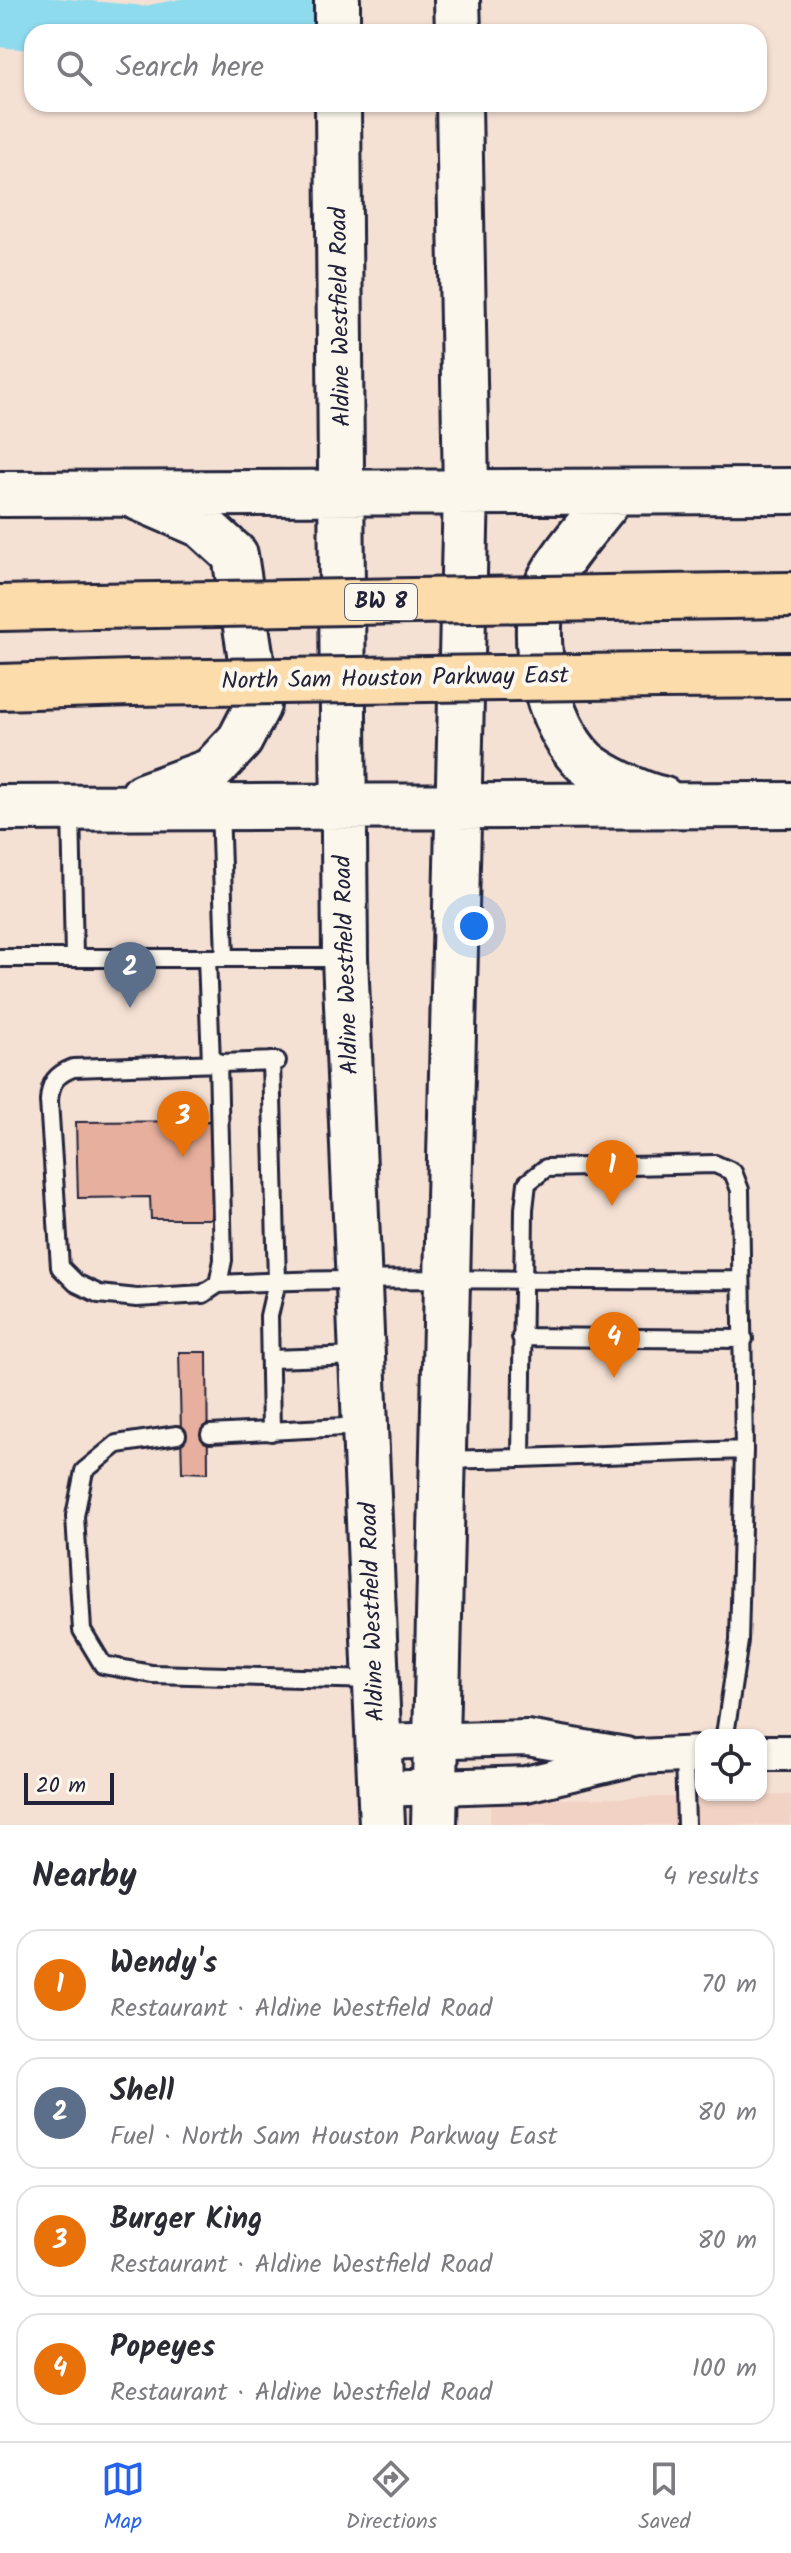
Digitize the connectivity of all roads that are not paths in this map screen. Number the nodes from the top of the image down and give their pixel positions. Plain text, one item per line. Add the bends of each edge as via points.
1 (337, 0) edge
2 (457, 0) edge
3 (337, 24) edge
4 (458, 24) edge
5 (338, 112) edge
6 (459, 112) edge
7 (466, 490) junction
8 (342, 491) junction
9 (791, 491) edge
10 (126, 492) junction
11 (614, 493) junction
12 (0, 494) edge
13 (791, 595) edge
14 (0, 608) edge
15 (791, 675) edge
16 (0, 687) edge
17 (458, 804) junction
18 (342, 805) junction
19 (791, 805) edge
20 (115, 806) junction
21 (220, 806) junction
22 (698, 806) junction
23 (71, 807) junction
24 (0, 808) edge
25 (0, 958) edge
26 (74, 958) junction
27 (207, 958) junction
28 (225, 958) junction
29 (345, 958) junction
30 (214, 1062) junction
31 (359, 1277) junction
32 (445, 1279) junction
33 (741, 1280) junction
34 (277, 1281) junction
35 (522, 1282) junction
36 (218, 1284) junction
37 (521, 1337) junction
38 (744, 1339) junction
39 (362, 1356) junction
40 (270, 1359) junction
41 (365, 1426) junction
42 (271, 1432) junction
43 (210, 1434) dead end
44 (177, 1435) dead end
45 (744, 1450) junction
46 (521, 1458) junction
47 (441, 1460) junction
48 (376, 1680) junction
49 (726, 1729) edge
50 (435, 1741) junction
51 (378, 1742) junction
52 (767, 1753) edge
53 (791, 1753) edge
54 (692, 1755) edge
55 (638, 1757) junction
56 (434, 1806) edge
57 (381, 1807) edge
58 (686, 1825) edge

1 - 3 main road
2 - 4 main road
5 - 8 main road, Aldine Westfield Road
6 - 7 main road
7 - 8 main road
7 - 11 main road
7 - 17 main road
8 - 10 main road
8 - 18 main road, Aldine Westfield Road
9 - 11 main road
10 - 12 main road
10 - 20 main road via 202,525 235,555 258,705 240,740 211,771
11 - 22 main road via 548,583 537,644 554,719 585,762 645,796
13 - 14 highway, BW 8, bridge
15 - 16 highway, North Sam Houston Parkway East, bridge
17 - 18 main road
17 - 22 main road
17 - 32 main road
18 - 21 main road
18 - 29 main road, Aldine Westfield Road
19 - 22 main road
20 - 21 main road
20 - 23 main road
21 - 28 lane
23 - 24 main road
23 - 26 lane
25 - 26 lane
26 - 27 lane
27 - 28 lane
27 - 30 lane
28 - 29 lane
29 - 31 main road, Aldine Westfield Road
30 - 34 lane via 274,1061
30 - 36 lane via 223,1260
30 - 36 lane via 73,1068 50,1085 49,1101 60,1267 76,1283 99,1294 203,1294
31 - 32 lane
31 - 34 lane
31 - 39 main road, Aldine Westfield Road
32 - 35 lane
32 - 47 main road
33 - 35 lane
33 - 35 lane via 740,1190 733,1172 715,1164 546,1168 527,1183
33 - 38 lane
34 - 36 lane
34 - 40 lane via 269,1316
35 - 37 lane
37 - 38 lane
37 - 46 lane
38 - 45 lane
39 - 40 lane
39 - 41 main road, Aldine Westfield Road
40 - 42 lane
41 - 42 lane
41 - 48 main road, Aldine Westfield Road
42 - 43 lane
44 - 48 lane via 117,1444 84,1471 75,1516 82,1630 103,1665 152,1674
45 - 46 lane
45 - 49 lane via 739,1641
46 - 47 lane
47 - 50 main road
48 - 51 main road, Aldine Westfield Road
50 - 51 street
50 - 55 street via 527,1738
50 - 56 main road
51 - 57 main road, Aldine Westfield Road
52 - 53 street
54 - 55 street
54 - 58 lane
55 - 56 street
56 - 57 street

